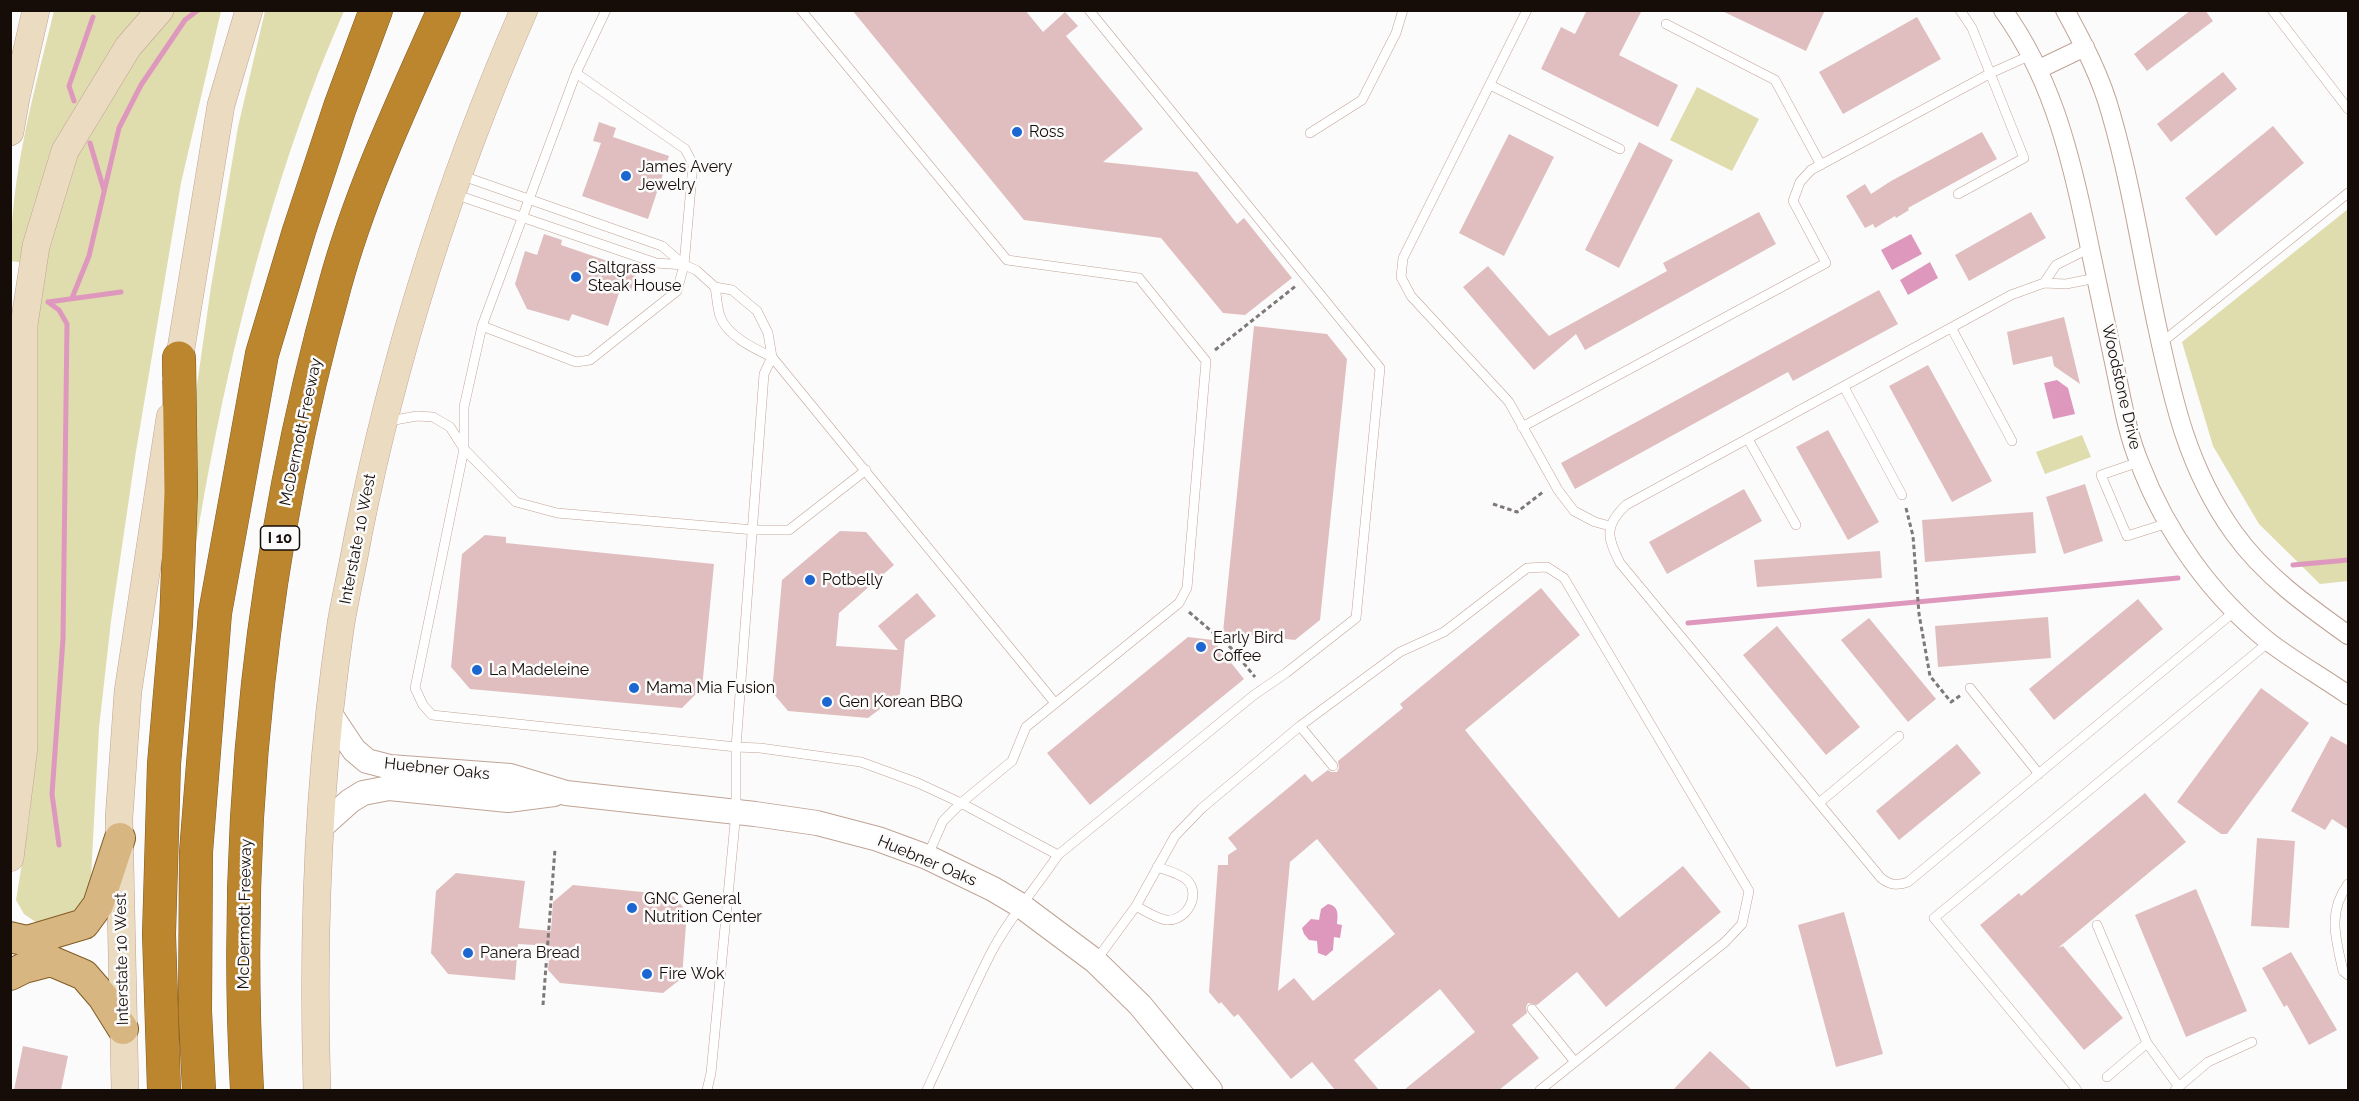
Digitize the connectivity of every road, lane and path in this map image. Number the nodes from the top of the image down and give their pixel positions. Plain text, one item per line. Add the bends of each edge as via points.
1 (36, 10) edge
2 (160, 10) edge
3 (249, 10) edge
4 (376, 10) edge
5 (444, 10) edge
6 (524, 10) edge
7 (606, 10) edge
8 (801, 10) edge
9 (1089, 10) edge
10 (1403, 10) edge
11 (1527, 10) edge
12 (1960, 10) edge
13 (2003, 10) edge
14 (2065, 10) edge
15 (2272, 10) edge
16 (1666, 24) dead end
17 (2085, 47) junction
18 (2035, 62) junction
19 (576, 73) junction
20 (1991, 73) junction
21 (1490, 85) junction
22 (2349, 109) edge
23 (10, 132) edge
24 (1310, 134) dead end
25 (1620, 149) dead end
26 (1821, 165) junction
27 (454, 183) junction
28 (2349, 193) edge
29 (1958, 194) dead end
30 (529, 200) junction
31 (523, 217) junction
32 (2090, 248) junction
33 (684, 265) junction
34 (1307, 278) junction
35 (2096, 278) junction
36 (2044, 283) junction
37 (715, 288) junction
38 (482, 326) junction
39 (1952, 329) junction
40 (2161, 343) junction
41 (772, 357) junction
42 (179, 358) junction
43 (1204, 358) junction
44 (1844, 387) junction
45 (382, 423) junction
46 (1522, 427) junction
47 (1748, 439) junction
48 (2012, 441) dead end
49 (464, 449) junction
50 (2139, 462) junction
51 (866, 470) junction
52 (1554, 484) junction
53 (1902, 495) joint
54 (1493, 504) dead end
55 (2168, 523) junction
56 (1796, 525) dead end
57 (1610, 526) junction
58 (754, 530) junction
59 (1179, 603) junction
60 (2235, 611) junction
61 (2349, 634) edge
62 (2269, 642) junction
63 (1264, 688) junction
64 (1970, 688) joint
65 (2348, 693) edge
66 (1055, 703) junction
67 (330, 714) junction
68 (1300, 726) junction
69 (1899, 736) dead end
70 (736, 747) junction
71 (1333, 766) dead end
72 (2039, 774) junction
73 (566, 793) junction
74 (961, 803) junction
75 (1819, 803) junction
76 (736, 812) junction
77 (321, 827) junction
78 (120, 838) junction
79 (555, 849) dead end
80 (1058, 855) junction
81 (927, 857) junction
82 (10, 858) edge
83 (1156, 867) junction
84 (2349, 884) edge
85 (1020, 905) junction
86 (1136, 906) junction
87 (2097, 925) dead end
88 (19, 939) edge
89 (51, 961) junction
90 (1095, 961) junction
91 (10, 975) edge
92 (2349, 975) edge
93 (543, 1005) dead end
94 (1532, 1009) dead end
95 (123, 1029) junction
96 (2252, 1042) dead end
97 (2147, 1043) junction
98 (1575, 1062) junction
99 (2107, 1077) dead end
100 (2177, 1089) edge
101 (126, 1090) edge
102 (164, 1090) edge
103 (199, 1090) edge
104 (247, 1090) edge
105 (317, 1090) edge
106 (707, 1090) edge
107 (927, 1090) edge
108 (1210, 1090) edge
109 (1540, 1090) edge
110 (2077, 1090) edge

1 - 23 main road
2 - 82 main road via 128,47 65,151 36,246 24,325 24,747
3 - 42 main road, Interstate 10 West via 221,105
4 - 103 highway via 332,129 262,354 215,613 196,852 195,1011
5 - 104 highway, McDermott Freeway / I 10 via 380,154 335,283 296,446 266,616 250,750 243,892
6 - 27 main road, Interstate 10 West
7 - 19 lane
8 - 43 lane via 1007,260 1139,278
9 - 34 lane
10 - 24 lane via 1362,100
11 - 21 lane
12 - 20 lane
13 - 18 street, Woodstone Drive
14 - 17 street
15 - 22 lane
16 - 26 lane via 1775,80
17 - 18 street
17 - 40 street via 2111,112
18 - 20 lane
18 - 32 street, Woodstone Drive via 2054,104 2072,162
19 - 30 lane
19 - 33 lane via 685,149 693,164
20 - 26 lane
20 - 29 lane via 2024,158
21 - 25 lane
21 - 46 lane via 1403,258 1401,277 1411,296 1509,402
26 - 46 lane via 1800,182 1793,201 1826,263
27 - 30 lane
27 - 31 lane
27 - 45 main road, Interstate 10 West
28 - 40 lane
30 - 31 lane
30 - 33 lane via 662,246
31 - 33 lane via 656,263
31 - 38 lane
32 - 35 street, Woodstone Drive
32 - 36 lane via 2056,265
33 - 37 lane via 696,270
33 - 38 lane via 676,291 590,360 576,362
34 - 43 path
34 - 63 lane via 1380,368 1356,618
35 - 36 lane via 2066,284
35 - 50 street, Woodstone Drive
36 - 39 lane via 2010,296
37 - 41 lane via 720,318 733,333
37 - 41 lane via 732,290 757,311 768,333
38 - 49 lane via 464,407
39 - 44 lane
39 - 48 lane
40 - 61 street via 2184,437 2215,504 2235,534 2274,578
41 - 51 lane
41 - 58 lane via 764,374
42 - 78 main road, Interstate 10 West via 128,691
42 - 102 highway via 181,492 176,624 164,764 159,934
43 - 59 lane via 1187,588
44 - 47 lane
44 - 53 lane
45 - 49 lane via 433,417 450,427
45 - 67 main road, Interstate 10 West via 341,622
46 - 52 lane
47 - 56 lane
47 - 57 lane via 1626,505
49 - 58 lane via 516,502 557,513
49 - 70 lane via 415,688 432,715
50 - 55 street, Woodstone Drive
50 - 55 lane via 2102,475 2127,536
51 - 58 lane via 789,530
51 - 66 lane
52 - 54 path via 1517,512
52 - 57 lane via 1574,511
53 - 64 path via 1913,536 1919,614 1930,676 1950,702
55 - 60 street, Woodstone Drive via 2202,575
57 - 75 lane via 1610,542 1620,563
58 - 70 lane
59 - 63 path via 1231,648
59 - 66 lane
60 - 62 street, Woodstone Drive
60 - 72 lane
62 - 65 street, Woodstone Drive
62 - 110 lane via 1934,918
63 - 80 lane
64 - 72 lane
66 - 74 lane via 1026,727 1012,761
67 - 73 street, Huebner Oaks via 354,750 367,761 390,767 510,776
67 - 77 main road, Interstate 10 West
68 - 71 lane
68 - 83 lane via 1202,808 1175,837
68 - 98 lane via 1400,652 1444,632 1527,568 1546,567 1564,578 1749,891 1742,924 1725,942
69 - 75 lane
70 - 74 lane via 861,762
70 - 76 lane
72 - 75 lane via 1908,882 1899,885 1888,884 1881,878
73 - 76 street, Huebner Oaks
73 - 77 street, Huebner Oaks via 508,800 389,788 363,793
74 - 80 lane
74 - 81 lane via 943,821
76 - 81 street, Huebner Oaks via 818,823
76 - 106 lane
77 - 105 main road, Interstate 10 West via 315,909
78 - 88 main road via 98,905 84,924
78 - 95 main road, Interstate 10 West
79 - 93 path
80 - 85 lane
81 - 85 street, Huebner Oaks
83 - 86 lane
83 - 86 lane via 1186,880 1191,887 1188,911 1174,919 1158,917
84 - 92 lane via 2338,897 2334,929 2343,971
85 - 90 street, Huebner Oaks
85 - 107 lane via 991,953
86 - 90 lane
87 - 97 lane
88 - 89 main road
89 - 91 main road
89 - 95 main road via 84,975 104,997
90 - 108 street, Huebner Oaks via 1140,1005
94 - 98 lane
95 - 101 main road, Interstate 10 West
96 - 100 lane via 2208,1062
97 - 99 lane
97 - 100 lane
98 - 109 lane

